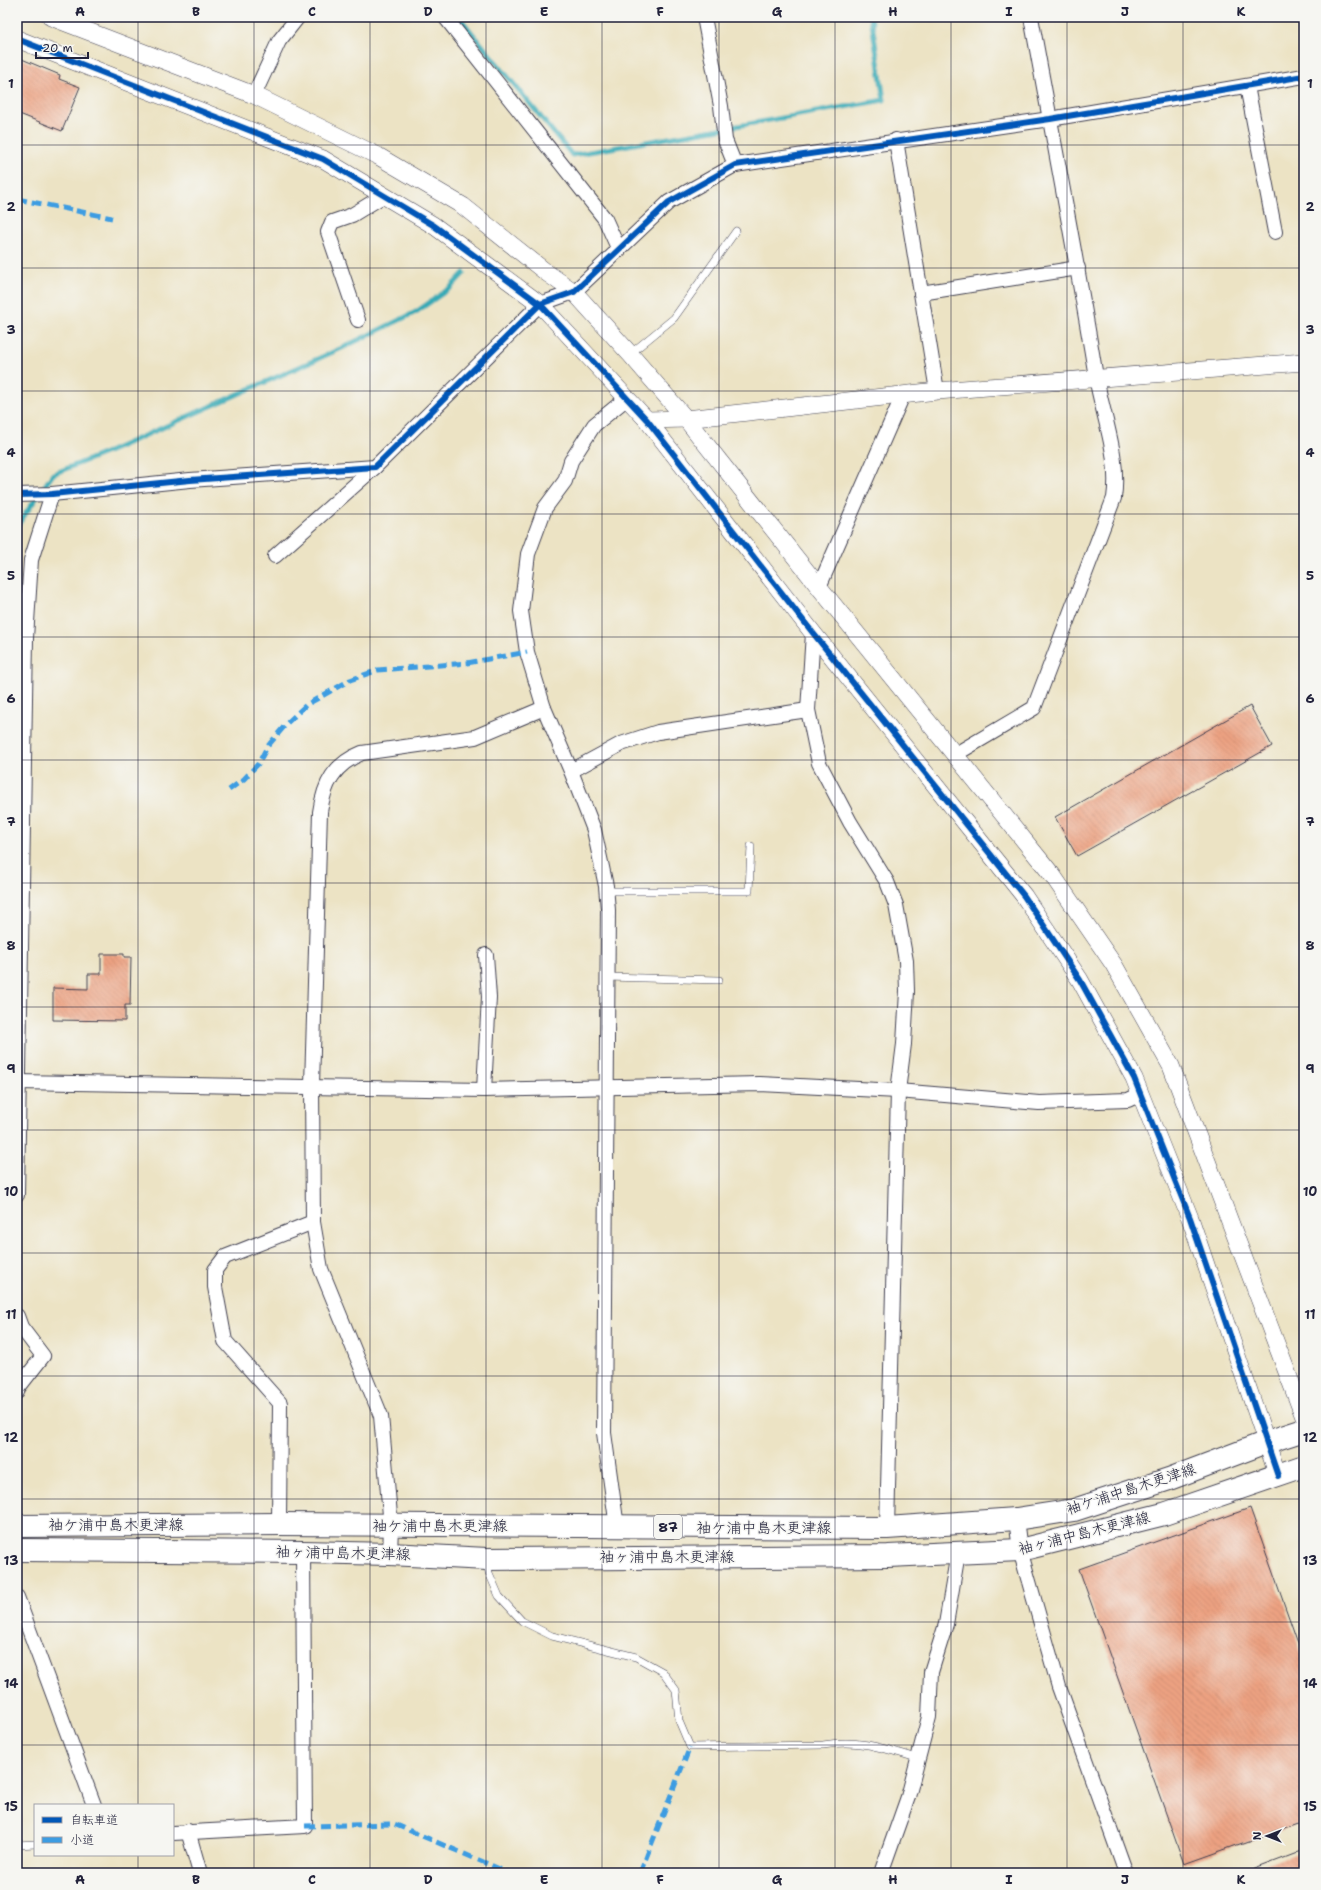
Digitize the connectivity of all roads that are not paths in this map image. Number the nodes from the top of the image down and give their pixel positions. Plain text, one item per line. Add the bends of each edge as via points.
1 (51, 17) edge
2 (298, 17) edge
3 (445, 17) edge
4 (704, 17) edge
5 (1031, 17) edge
6 (17, 39) edge
7 (1304, 76) edge
8 (1246, 86) junction
9 (254, 95) junction
10 (1050, 119) junction
11 (896, 140) junction
12 (735, 165) junction
13 (383, 196) junction
14 (736, 231) dead end
15 (1275, 232) dead end
16 (619, 250) junction
17 (1078, 268) junction
18 (574, 292) junction
19 (921, 293) junction
20 (540, 304) junction
21 (358, 320) dead end
22 (630, 354) junction
23 (1304, 362) edge
24 (1097, 380) junction
25 (937, 391) junction
26 (903, 395) junction
27 (627, 398) junction
28 (686, 419) junction
29 (647, 420) junction
30 (375, 467) junction
31 (52, 494) junction
32 (17, 495) edge
33 (275, 556) dead end
34 (819, 587) junction
35 (813, 633) junction
36 (544, 708) junction
37 (808, 710) junction
38 (956, 754) junction
39 (572, 771) junction
40 (751, 846) dead end
41 (606, 891) junction
42 (486, 956) dead end
43 (607, 977) junction
44 (719, 980) dead end
45 (18, 1082) edge
46 (312, 1085) junction
47 (606, 1088) junction
48 (484, 1090) junction
49 (898, 1091) junction
50 (1140, 1094) junction
51 (17, 1195) edge
52 (313, 1222) junction
53 (17, 1316) edge
54 (17, 1392) edge
55 (1304, 1417) edge
56 (1304, 1430) edge
57 (1268, 1442) junction
58 (1303, 1468) edge
59 (1278, 1476) junction
60 (1016, 1519) junction
61 (278, 1524) junction
62 (17, 1526) edge
63 (391, 1526) junction
64 (617, 1527) junction
65 (887, 1528) junction
66 (17, 1550) edge
67 (1020, 1550) junction
68 (303, 1552) junction
69 (958, 1553) junction
70 (390, 1554) junction
71 (487, 1559) junction
72 (17, 1597) edge
73 (917, 1758) junction
74 (94, 1804) edge
75 (188, 1831) junction
76 (174, 1833) edge
77 (17, 1844) edge
78 (34, 1844) edge
79 (200, 1873) edge
80 (882, 1873) edge
81 (1126, 1873) edge

1 - 9 street
2 - 9 street via 278,41
3 - 16 street via 605,219
4 - 12 street via 725,140
5 - 10 street
6 - 13 street via 323,159
7 - 8 street
8 - 10 street
8 - 15 street
9 - 18 street via 378,156 463,206
10 - 11 street
10 - 17 street
11 - 12 street
11 - 19 street
12 - 16 street via 669,202
13 - 20 street via 433,225
13 - 21 street via 352,215 332,222 328,232
14 - 22 lane via 674,318
16 - 18 street
17 - 19 street
17 - 24 street
18 - 20 street
18 - 22 street
19 - 25 street
20 - 27 street
20 - 30 street
22 - 28 street
23 - 24 street
24 - 25 street
24 - 38 street via 1115,464 1114,498 1034,708
25 - 26 street
26 - 28 street
26 - 34 street
27 - 29 street
27 - 36 street via 594,425 571,461 565,481 545,508 528,554 521,611 527,652
28 - 29 street
28 - 34 street
29 - 35 street
30 - 31 street via 190,480
30 - 33 street
31 - 32 street
31 - 45 street via 32,560 26,638
34 - 38 street
35 - 37 street
35 - 50 street via 1024,896 1080,980 1134,1078
36 - 39 street
36 - 46 street via 475,738 362,753 351,757 329,779 320,812
37 - 39 street via 658,732 621,744
37 - 49 street via 819,763 850,822 887,882 896,905 906,961 907,991
38 - 55 street via 1053,876 1114,965 1171,1066
39 - 41 street via 594,830
40 - 41 lane via 749,891
41 - 43 street
42 - 48 street via 489,997
43 - 44 lane
43 - 47 street
45 - 46 street
45 - 51 street
46 - 48 street
46 - 52 street
47 - 48 street
47 - 49 street via 760,1084
47 - 64 street via 604,1433
49 - 50 street via 1039,1103 1128,1100
49 - 65 street
50 - 57 street via 1190,1218
52 - 61 street via 225,1257 215,1270 215,1287 225,1341 280,1403
52 - 63 street via 321,1269 381,1416
53 - 54 street via 21,1327 43,1356
56 - 57 main road, 袖ケ浦中島木更津線 / 87
57 - 59 street
57 - 60 main road, 袖ケ浦中島木更津線 / 87 via 1169,1479 1074,1510
58 - 59 main road, 袖ヶ浦中島木更津線 / 87
59 - 67 main road, 袖ヶ浦中島木更津線 / 87 via 1164,1514
60 - 65 main road, 袖ケ浦中島木更津線 / 87
60 - 67 street
61 - 62 main road, 袖ケ浦中島木更津線 / 87
61 - 63 main road, 袖ケ浦中島木更津線 / 87
63 - 64 main road, 袖ケ浦中島木更津線 / 87
63 - 70 street
64 - 65 main road, 袖ケ浦中島木更津線 / 87
66 - 68 main road, 袖ヶ浦中島木更津線 / 87
67 - 69 main road, 袖ヶ浦中島木更津線 / 87
67 - 81 street via 1059,1687
68 - 70 main road, 袖ヶ浦中島木更津線 / 87
68 - 75 street via 305,1826
69 - 71 main road, 袖ヶ浦中島木更津線 / 87
69 - 73 street via 946,1624 930,1672 929,1717
70 - 71 main road, 袖ヶ浦中島木更津線 / 87
71 - 73 lane via 489,1573 499,1596 522,1621 552,1636 636,1657 663,1672 676,1690 679,1721 690,1747 823,1745 843,1742 870,1744
72 - 74 street
73 - 80 street via 908,1797
75 - 76 street
75 - 79 street
77 - 78 lane

